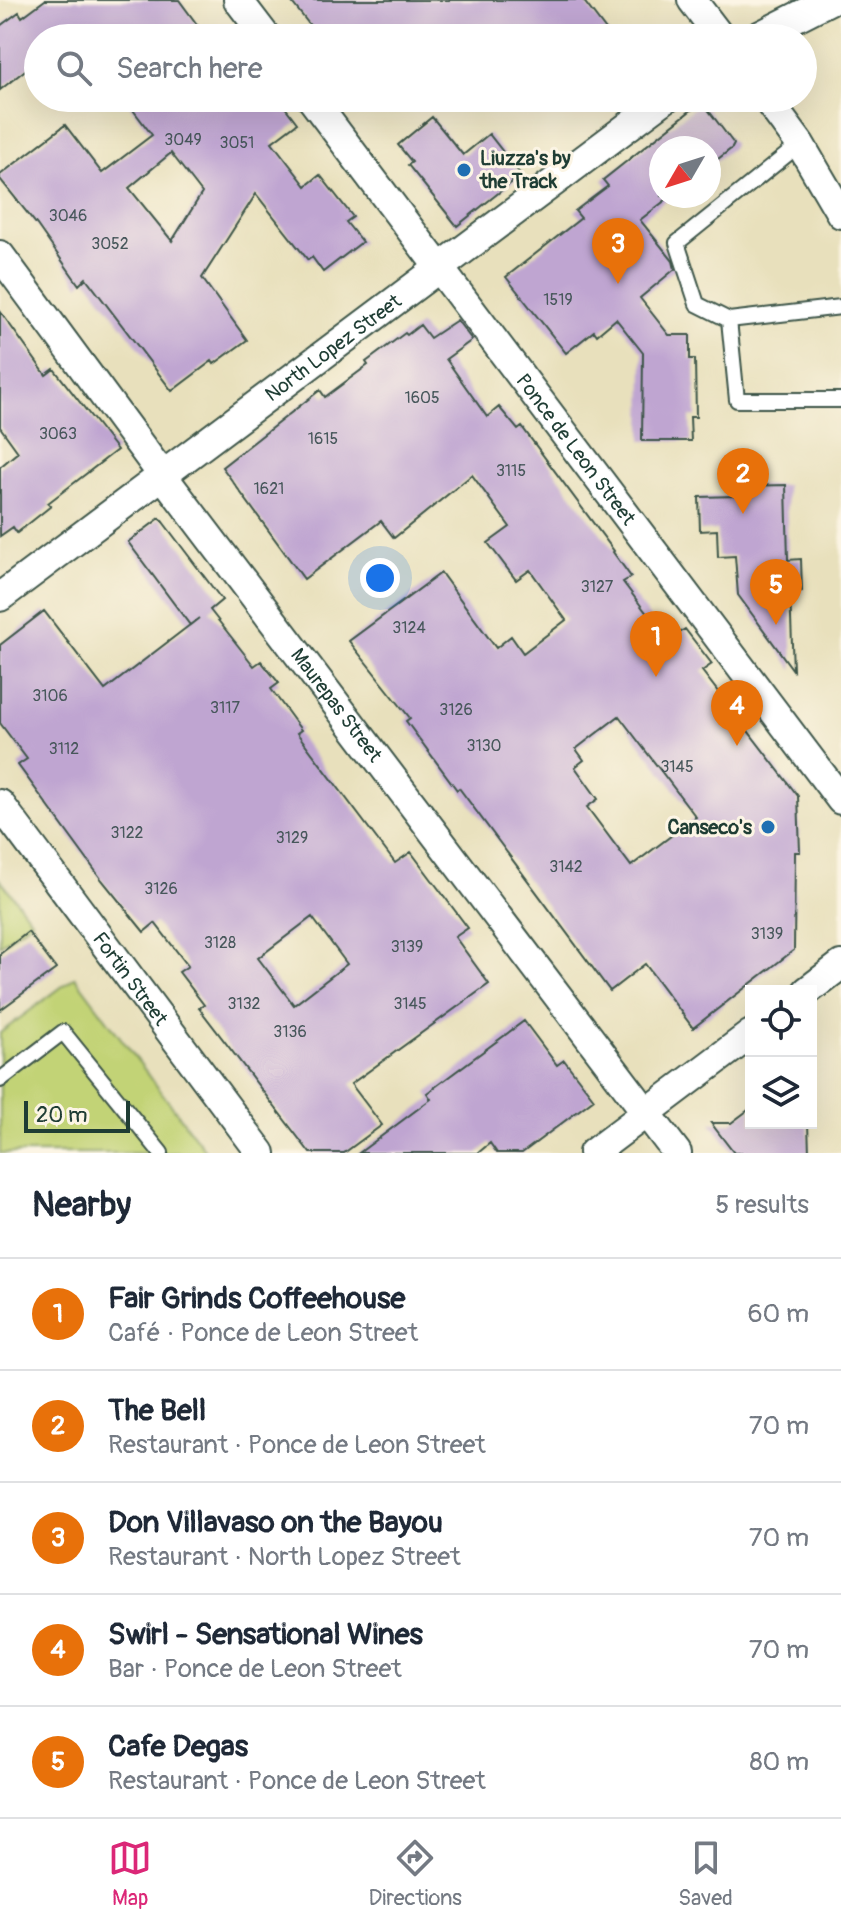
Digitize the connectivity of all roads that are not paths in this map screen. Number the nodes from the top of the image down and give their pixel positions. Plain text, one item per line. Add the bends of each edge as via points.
1 (238, 0) edge
2 (692, 0) edge
3 (830, 0) edge
4 (256, 24) edge
5 (710, 24) edge
6 (783, 24) edge
7 (321, 112) edge
8 (647, 112) edge
9 (776, 112) edge
10 (800, 144) junction
11 (841, 214) edge
12 (0, 255) edge
13 (438, 268) junction
14 (841, 307) edge
15 (729, 320) junction
16 (841, 400) edge
17 (163, 476) junction
18 (0, 597) edge
19 (841, 800) edge
20 (0, 804) edge
21 (841, 965) edge
22 (815, 985) edge
23 (745, 1039) edge
24 (0, 1080) edge
25 (647, 1113) junction
26 (161, 1153) edge
27 (261, 1153) edge
28 (593, 1153) edge
29 (677, 1153) edge

1 - 4 street
2 - 5 street
3 - 6 street
7 - 13 street, Ponce de Leon Street
8 - 13 street, North Lopez Street
9 - 10 street
10 - 11 street
10 - 15 lane via 677,243 697,304
12 - 17 street, Maurepas Street
13 - 17 street, North Lopez Street
13 - 19 street, Ponce de Leon Street
14 - 15 lane
15 - 16 lane via 737,400
17 - 18 street, North Lopez Street
17 - 25 street, Maurepas Street
20 - 27 street, Fortin Street
21 - 22 street
23 - 25 street
24 - 26 lane via 63,1032
25 - 28 street
25 - 29 street, Maurepas Street

